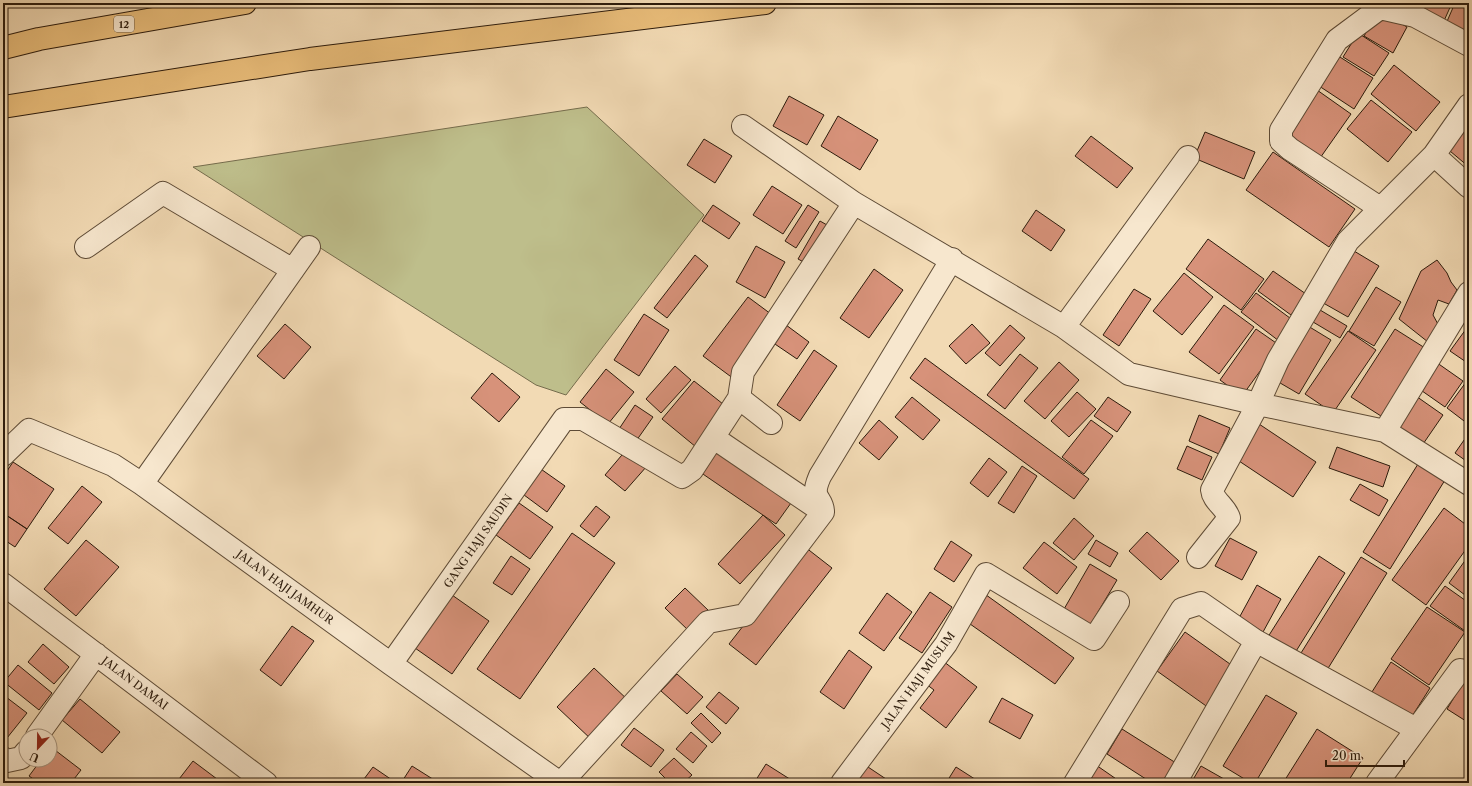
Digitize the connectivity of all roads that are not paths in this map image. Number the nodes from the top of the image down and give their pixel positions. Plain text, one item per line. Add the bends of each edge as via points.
1 (245, 3) edge
2 (766, 3) edge
3 (1469, 45) edge
4 (3, 48) edge
5 (1469, 105) edge
6 (3, 107) edge
7 (743, 126) dead end
8 (1434, 155) junction
9 (1188, 157) dead end
10 (1469, 187) edge
11 (854, 203) junction
12 (1380, 208) junction
13 (86, 247) dead end
14 (310, 247) dead end
15 (952, 259) junction
16 (293, 270) junction
17 (1469, 293) edge
18 (1064, 327) junction
19 (739, 398) junction
20 (1258, 404) junction
21 (771, 423) dead end
22 (1384, 431) junction
23 (714, 438) junction
24 (3, 455) edge
25 (142, 484) junction
26 (1469, 484) edge
27 (823, 512) junction
28 (1198, 557) dead end
29 (3, 584) edge
30 (1118, 602) dead end
31 (1256, 641) junction
32 (96, 654) junction
33 (391, 664) junction
34 (1460, 670) dead end
35 (43, 728) edge
36 (1416, 729) junction
37 (3, 758) edge
38 (18, 759) edge
39 (266, 783) edge
40 (561, 783) edge
41 (842, 783) edge
42 (1075, 783) edge
43 (1174, 783) edge
44 (1377, 783) edge

1 - 4 highway, 12 via 40,39
2 - 6 highway via 310,59
3 - 12 street via 1415,16 1380,8 1337,40 1281,130 1281,141
5 - 8 street
7 - 11 street
8 - 10 street
8 - 12 street
9 - 18 street
11 - 15 street
11 - 19 street via 743,372
12 - 20 street via 1348,241 1278,360
13 - 16 street via 163,194
14 - 16 street
15 - 18 street
15 - 27 street via 820,476 816,494 822,502
16 - 25 street
17 - 22 street
18 - 20 street via 1129,374
19 - 21 street
19 - 23 street
20 - 22 street
20 - 28 street via 1212,490 1229,518
22 - 26 street
23 - 27 street
23 - 33 street, GANG HAJI SAUDIN via 692,470 682,477 583,419 564,419
24 - 25 street, JALAN HAJI JAMHUR via 29,430 113,465
25 - 33 street, JALAN HAJI JAMHUR
27 - 40 street via 745,615 708,622
29 - 32 street, JALAN DAMAI
30 - 41 street, JALAN HAJI MUSLIM via 1094,639 986,574 946,644
31 - 36 street
31 - 42 street via 1201,603 1182,609
31 - 43 street
32 - 35 street
32 - 39 street, JALAN DAMAI
33 - 40 street, JALAN HAJI JAMHUR
34 - 36 street
36 - 44 street
37 - 38 street via 7,761

